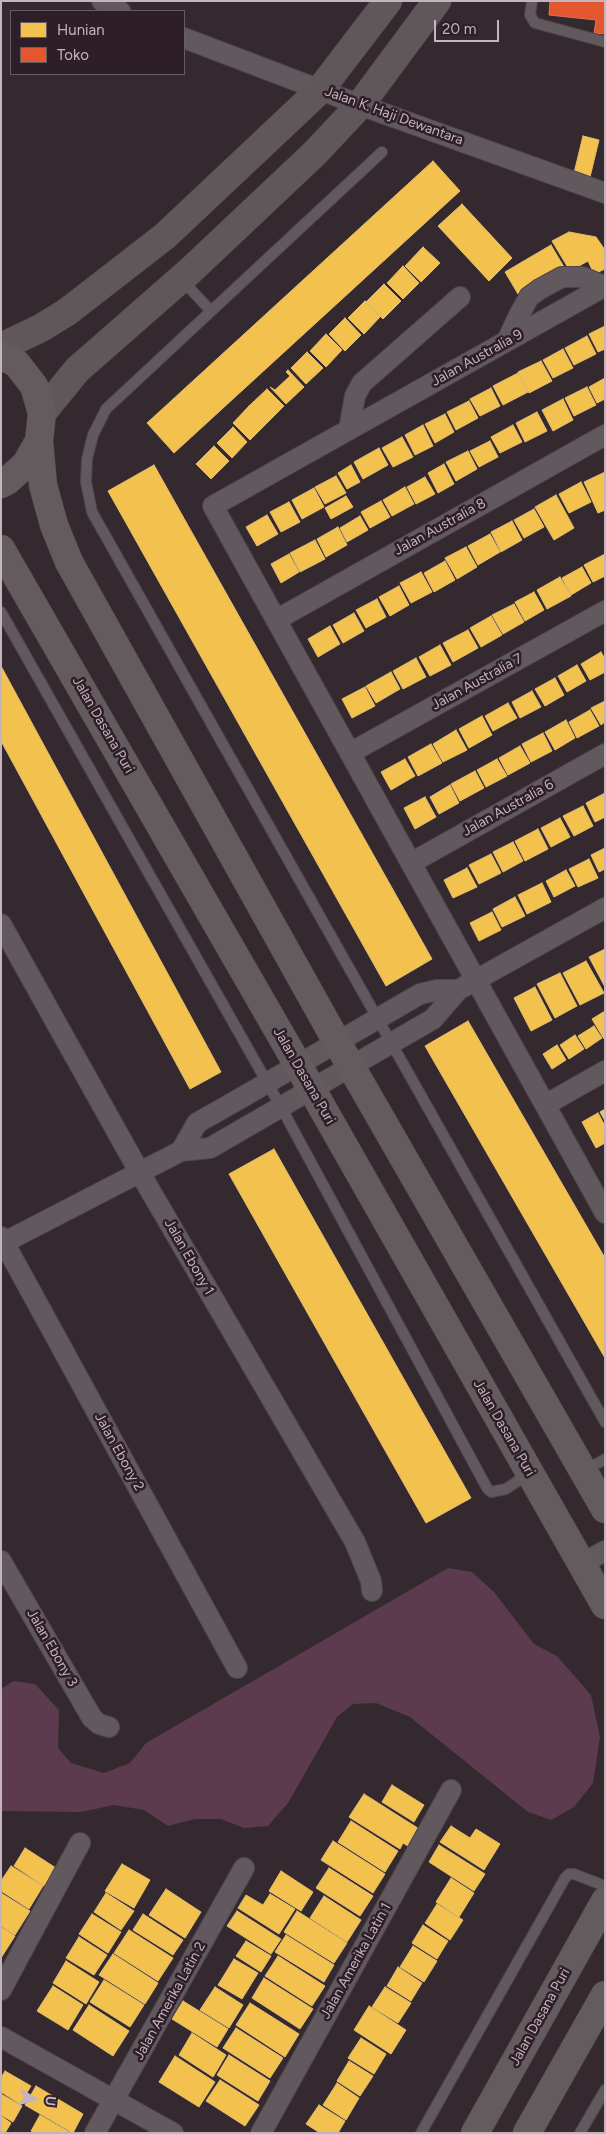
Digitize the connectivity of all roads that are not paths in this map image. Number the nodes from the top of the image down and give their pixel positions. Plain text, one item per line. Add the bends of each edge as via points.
1 (102, 1) edge
2 (388, 1) edge
3 (437, 1) edge
4 (532, 1) edge
5 (118, 10) edge
6 (185, 38) edge
7 (605, 42) edge
8 (320, 90) junction
9 (360, 105) junction
10 (382, 152) dead end
11 (605, 193) edge
12 (180, 279) junction
13 (605, 286) edge
14 (460, 297) dead end
15 (210, 310) junction
16 (506, 341) junction
17 (1, 346) edge
18 (1, 355) edge
19 (42, 413) junction
20 (350, 430) junction
21 (605, 435) edge
22 (38, 441) junction
23 (1, 484) edge
24 (1, 549) edge
25 (605, 611) edge
26 (1, 612) edge
27 (276, 620) junction
28 (350, 753) junction
29 (605, 754) edge
30 (411, 863) junction
31 (605, 908) edge
32 (1, 924) edge
33 (476, 980) junction
34 (458, 990) junction
35 (378, 1018) junction
36 (337, 1042) junction
37 (392, 1043) junction
38 (298, 1065) junction
39 (352, 1067) junction
40 (605, 1071) edge
41 (267, 1083) junction
42 (312, 1089) junction
43 (545, 1104) junction
44 (281, 1107) junction
45 (182, 1151) junction
46 (140, 1173) junction
47 (605, 1213) edge
48 (2, 1241) edge
49 (605, 1422) edge
50 (594, 1465) edge
51 (529, 1473) junction
52 (605, 1509) edge
53 (605, 1551) edge
54 (1, 1560) edge
55 (581, 1564) junction
56 (372, 1591) dead end
57 (602, 1594) edge
58 (237, 1668) dead end
59 (109, 1728) dead end
60 (451, 1790) dead end
61 (80, 1843) dead end
62 (244, 1868) dead end
63 (605, 1886) edge
64 (605, 1901) edge
65 (1, 1990) edge
66 (605, 1995) edge
67 (1, 2037) edge
68 (605, 2090) edge
69 (114, 2100) junction
70 (96, 2133) edge
71 (173, 2133) edge
72 (261, 2133) edge
73 (421, 2133) edge
74 (475, 2133) edge
75 (527, 2133) edge
76 (580, 2133) edge

1 - 5 street
2 - 8 street
3 - 9 street
4 - 7 lane via 530,15 535,23
6 - 8 street, Jalan K. Haji Dewantara
8 - 9 street, Jalan K. Haji Dewantara
8 - 17 street via 165,236 67,312
9 - 11 street, Jalan K. Haji Dewantara
9 - 12 street via 315,153
10 - 15 lane
12 - 15 lane
12 - 19 street via 77,370
13 - 16 street, Jalan Australia 9
13 - 16 street via 582,277 562,277 540,289 529,297
14 - 20 street via 362,383 355,396
15 - 35 lane via 106,409 93,435 87,459 86,482 92,512
16 - 20 street, Jalan Australia 9
18 - 19 main road via 17,364 34,386
19 - 22 main road
20 - 27 street, Jalan Australia 9 via 213,506
21 - 27 street, Jalan Australia 8
22 - 23 main road via 26,464 8,482
22 - 36 main road via 43,485 69,562
24 - 38 main road, Jalan Dasana Puri
25 - 28 street, Jalan Australia 7
26 - 41 lane
27 - 28 street
28 - 30 street
29 - 30 street, Jalan Australia 6
30 - 33 street
31 - 33 street
32 - 46 street, Jalan Ebony 1
33 - 34 street
33 - 43 street
34 - 35 street via 420,994
34 - 37 street via 434,1019
35 - 36 street
35 - 37 lane
36 - 38 street
36 - 39 main road
37 - 39 street
37 - 49 lane
38 - 41 street
38 - 42 main road, Jalan Dasana Puri
39 - 42 street
39 - 50 main road
40 - 43 street
41 - 44 lane
41 - 45 street via 197,1123
42 - 44 street
42 - 51 main road, Jalan Dasana Puri
43 - 47 street
44 - 45 street via 210,1148
44 - 51 lane via 487,1488 491,1492 506,1489
45 - 46 street
46 - 48 street
46 - 56 street, Jalan Ebony 1 via 355,1542
48 - 58 street, Jalan Ebony 2
50 - 52 main road
51 - 55 main road, Jalan Dasana Puri
53 - 55 street
54 - 59 street, Jalan Ebony 3 via 92,1718
55 - 57 main road, Jalan Dasana Puri
60 - 72 street, Jalan Amerika Latin 1
61 - 65 street
62 - 69 street, Jalan Amerika Latin 2
63 - 73 lane via 574,1874 565,1878
64 - 74 main road, Jalan Dasana Puri
66 - 75 main road
67 - 69 street
68 - 76 lane
69 - 70 street, Jalan Amerika Latin 2
69 - 71 street

